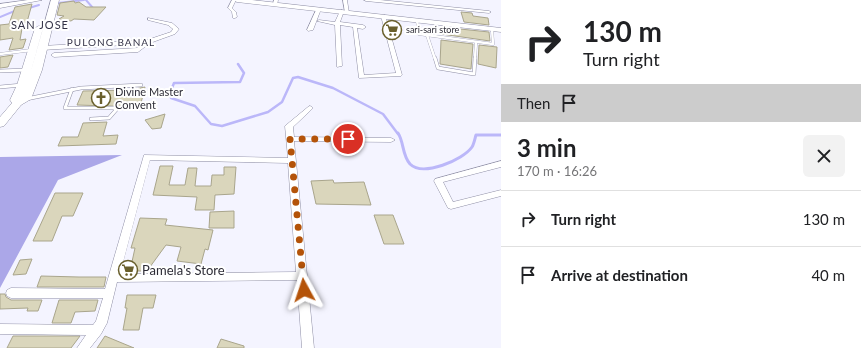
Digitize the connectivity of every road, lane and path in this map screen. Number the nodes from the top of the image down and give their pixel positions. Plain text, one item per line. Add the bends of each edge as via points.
1 (39, 0) edge
2 (48, 0) edge
3 (55, 0) edge
4 (236, 0) edge
5 (345, 0) edge
6 (366, 0) edge
7 (275, 2) edge
8 (0, 6) edge
9 (319, 9) junction
10 (345, 11) junction
11 (489, 12) dead end
12 (384, 16) junction
13 (235, 17) dead end
14 (150, 19) dead end
15 (418, 20) junction
16 (319, 21) dead end
17 (337, 23) junction
18 (363, 27) dead end
19 (355, 28) dead end
20 (492, 29) junction
21 (310, 30) dead end
22 (501, 30) edge
23 (427, 35) junction
24 (148, 42) junction
25 (476, 42) junction
26 (42, 48) junction
27 (32, 50) junction
28 (0, 54) edge
29 (54, 55) dead end
30 (339, 66) dead end
31 (26, 70) junction
32 (0, 71) edge
33 (22, 85) junction
34 (141, 85) dead end
35 (0, 87) edge
36 (72, 90) junction
37 (22, 101) junction
38 (310, 108) dead end
39 (91, 119) dead end
40 (0, 124) edge
41 (290, 139) junction
42 (391, 140) dead end
43 (291, 161) junction
44 (501, 164) edge
45 (501, 194) edge
46 (302, 276) junction
47 (114, 278) junction
48 (11, 293) dead end
49 (110, 294) junction
50 (0, 329) edge
51 (96, 330) junction
52 (83, 348) edge
53 (308, 348) edge

1 - 8 street
2 - 27 main road
3 - 26 main road
4 - 7 street
4 - 13 street via 230,8
5 - 10 street
6 - 11 street
7 - 9 street
9 - 10 street
9 - 21 street
10 - 12 street
10 - 17 street
12 - 15 street
12 - 19 street via 399,76 361,77
14 - 24 street via 170,24 176,29 173,33
15 - 20 street
15 - 23 lane via 419,34
16 - 17 street
17 - 18 street
17 - 30 street
20 - 22 street
20 - 25 lane via 493,44
23 - 25 lane
23 - 25 lane via 438,68 474,74
24 - 26 street
24 - 29 street via 138,50
26 - 37 main road via 37,70
27 - 28 lane
27 - 31 main road
31 - 32 lane
31 - 33 main road
33 - 35 lane
33 - 37 main road via 15,100
34 - 36 lane
36 - 37 lane
36 - 39 lane via 65,108 116,110 109,118
37 - 40 main road
38 - 41 street via 289,126
41 - 42 street
41 - 43 street
43 - 46 street
43 - 47 street via 147,157
44 - 45 street via 438,181 451,206
46 - 47 street
46 - 53 street
47 - 49 street
48 - 49 street
49 - 51 street via 101,323
50 - 51 street
51 - 52 street

